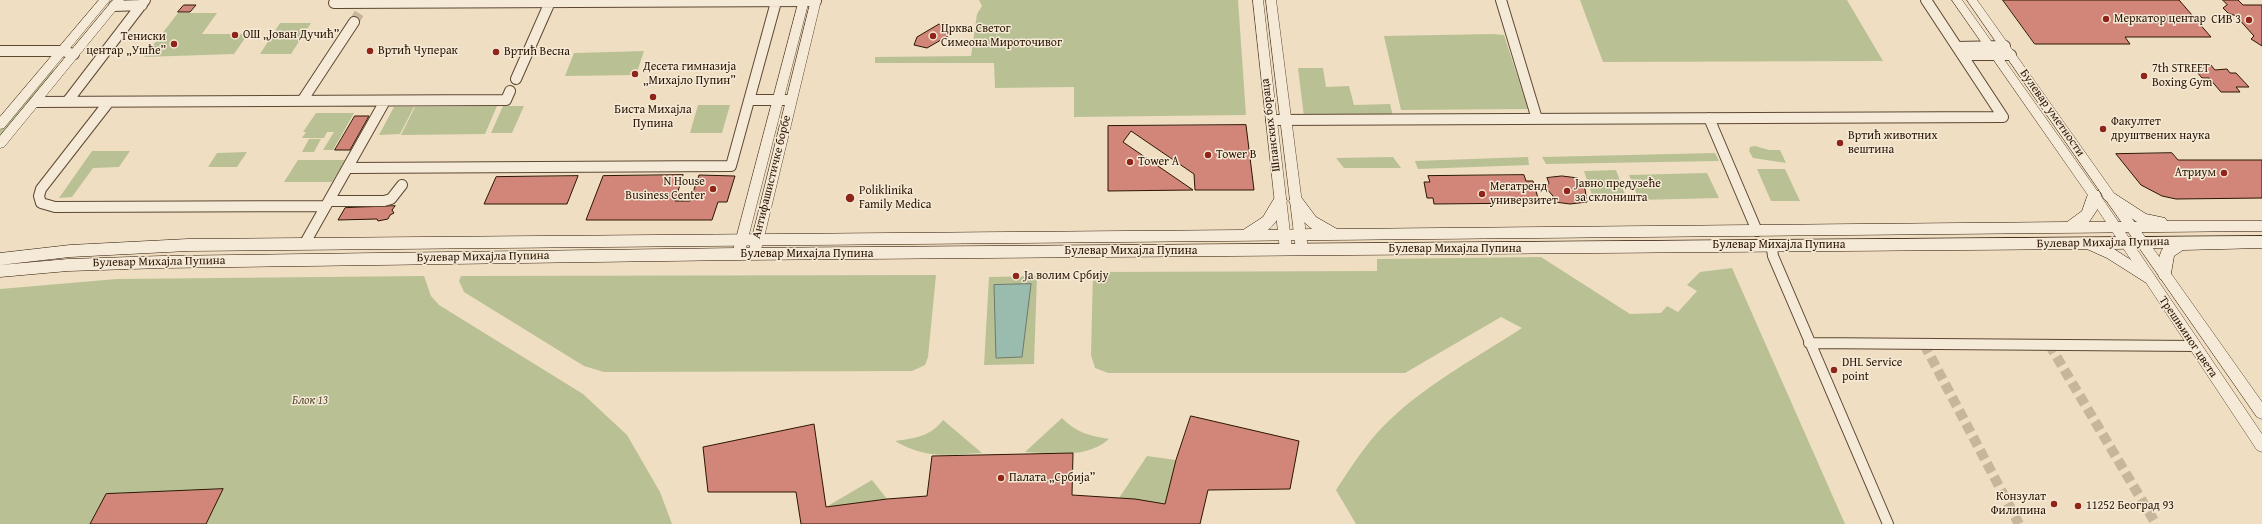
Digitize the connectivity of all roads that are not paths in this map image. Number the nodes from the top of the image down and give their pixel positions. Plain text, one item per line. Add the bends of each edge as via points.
1 (1258, 0) edge
2 (1271, 0) edge
3 (1501, 0) edge
4 (1926, 0) edge
5 (1957, 0) edge
6 (1972, 0) edge
7 (476, 1) edge
8 (804, 1) edge
9 (816, 1) edge
10 (113, 2) edge
11 (550, 2) junction
12 (776, 2) junction
13 (144, 3) edge
14 (334, 3) dead end
15 (365, 3) junction
16 (360, 12) tunnel mouth
17 (354, 22) tunnel mouth
18 (1957, 47) junction
19 (2008, 50) junction
20 (1992, 51) junction
21 (0, 52) edge
22 (59, 54) junction
23 (74, 54) junction
24 (1962, 55) junction
25 (0, 57) edge
26 (516, 79) dead end
27 (510, 91) dead end
28 (749, 100) junction
29 (777, 100) junction
30 (791, 100) junction
31 (302, 101) junction
32 (384, 101) junction
33 (34, 102) junction
34 (67, 102) junction
35 (108, 102) junction
36 (1709, 118) junction
37 (1537, 119) junction
38 (1271, 120) junction
39 (1286, 120) junction
40 (0, 125) edge
41 (0, 144) edge
42 (348, 168) junction
43 (402, 185) dead end
44 (2094, 195) junction
45 (2109, 195) junction
46 (1280, 201) junction
47 (1296, 201) junction
48 (328, 203) junction
49 (2178, 226) junction
50 (2262, 226) edge
51 (2071, 227) junction
52 (2115, 227) junction
53 (2132, 227) junction
54 (1337, 235) junction
55 (1244, 236) junction
56 (1757, 237) junction
57 (464, 242) junction
58 (1301, 242) junction
59 (2143, 242) junction
60 (2190, 242) junction
61 (2262, 242) edge
62 (305, 243) junction
63 (1285, 243) junction
64 (2082, 243) junction
65 (2125, 243) junction
66 (1014, 245) junction
67 (739, 247) junction
68 (755, 247) junction
69 (1775, 250) junction
70 (0, 258) edge
71 (456, 258) junction
72 (0, 271) edge
73 (2165, 275) junction
74 (2148, 278) junction
75 (1809, 343) junction
76 (2195, 346) junction
77 (2262, 413) edge
78 (2262, 446) edge
79 (1888, 524) edge

1 - 38 street, Шпанских бораца
2 - 39 street, Шпанских бораца
3 - 37 street
4 - 18 street
5 - 20 street, Булевар уметности
6 - 19 street, Булевар уметности
7 - 11 street
7 - 15 street
8 - 9 street
8 - 12 street
8 - 29 street, Антифашистичке борбе
9 - 30 street, Антифашистичке борбе
10 - 13 street
10 - 22 street
10 - 23 street
11 - 12 street
11 - 26 street
12 - 28 street
13 - 34 street
14 - 15 street
15 - 16 street
17 - 31 street
18 - 20 street
18 - 24 street
19 - 20 street
19 - 45 street, Булевар уметности
20 - 24 street
20 - 44 street, Булевар уметности
21 - 22 street
22 - 23 street
22 - 25 street
22 - 40 street
23 - 33 street
24 - 36 street via 2003,117
27 - 32 street via 506,100
28 - 29 street, Антифашистичке борбе
28 - 42 street via 731,166
29 - 30 street, Антифашистичке борбе
29 - 67 street, Антифашистичке борбе
30 - 68 street, Антифашистичке борбе
31 - 32 street
31 - 35 street
32 - 42 street
33 - 34 street
33 - 41 street
34 - 35 street
35 - 48 street via 41,190 41,203 55,207
36 - 37 street
36 - 56 street
37 - 39 street
38 - 39 street
38 - 46 street, Шпанских бораца
39 - 47 street, Шпанских бораца
42 - 48 street
43 - 48 street via 391,199 384,201
44 - 51 main road via 2088,215
44 - 52 street, Булевар уметности
45 - 49 main road via 2142,218
45 - 53 street, Булевар уметности
46 - 55 main road via 1272,218 1261,228
46 - 63 street, Шпанских бораца
47 - 54 main road via 1302,214
47 - 58 street, Шпанских бораца
48 - 62 street
49 - 50 main road, Булевар Михајла Пупина
49 - 53 main road, Булевар Михајла Пупина
51 - 52 main road, Булевар Михајла Пупина
51 - 56 main road, Булевар Михајла Пупина
52 - 53 main road, Булевар Михајла Пупина
52 - 65 street, Трешњиног цвета
53 - 59 street, Трешњиног цвета
54 - 56 main road, Булевар Михајла Пупина
54 - 58 main road, Булевар Михајла Пупина
55 - 63 main road, Булевар Михајла Пупина
55 - 66 main road, Булевар Михајла Пупина
56 - 58 main road, Булевар Михајла Пупина
56 - 69 main road, Булевар Михајла Пупина
57 - 62 main road, Булевар Михајла Пупина
57 - 67 main road, Булевар Михајла Пупина
57 - 71 main road
58 - 63 main road, Булевар Михајла Пупина
59 - 60 main road, Булевар Михајла Пупина
59 - 65 main road, Булевар Михајла Пупина
59 - 73 street, Трешњиног цвета
60 - 61 main road, Булевар Михајла Пупина
60 - 73 main road via 2171,248 2167,253
62 - 70 main road, Булевар Михајла Пупина via 129,247
63 - 66 main road, Булевар Михајла Пупина
64 - 65 main road, Булевар Михајла Пупина
64 - 69 main road, Булевар Михајла Пупина
64 - 74 main road via 2112,254
65 - 74 street, Трешњиног цвета
66 - 68 main road, Булевар Михајла Пупина
67 - 68 main road, Булевар Михајла Пупина
67 - 71 main road, Булевар Михајла Пупина
69 - 75 street
71 - 72 main road, Булевар Михајла Пупина via 118,263
73 - 77 street, Трешњиног цвета
74 - 76 street, Трешњиног цвета
75 - 76 street
75 - 79 street
76 - 78 street, Трешњиног цвета

